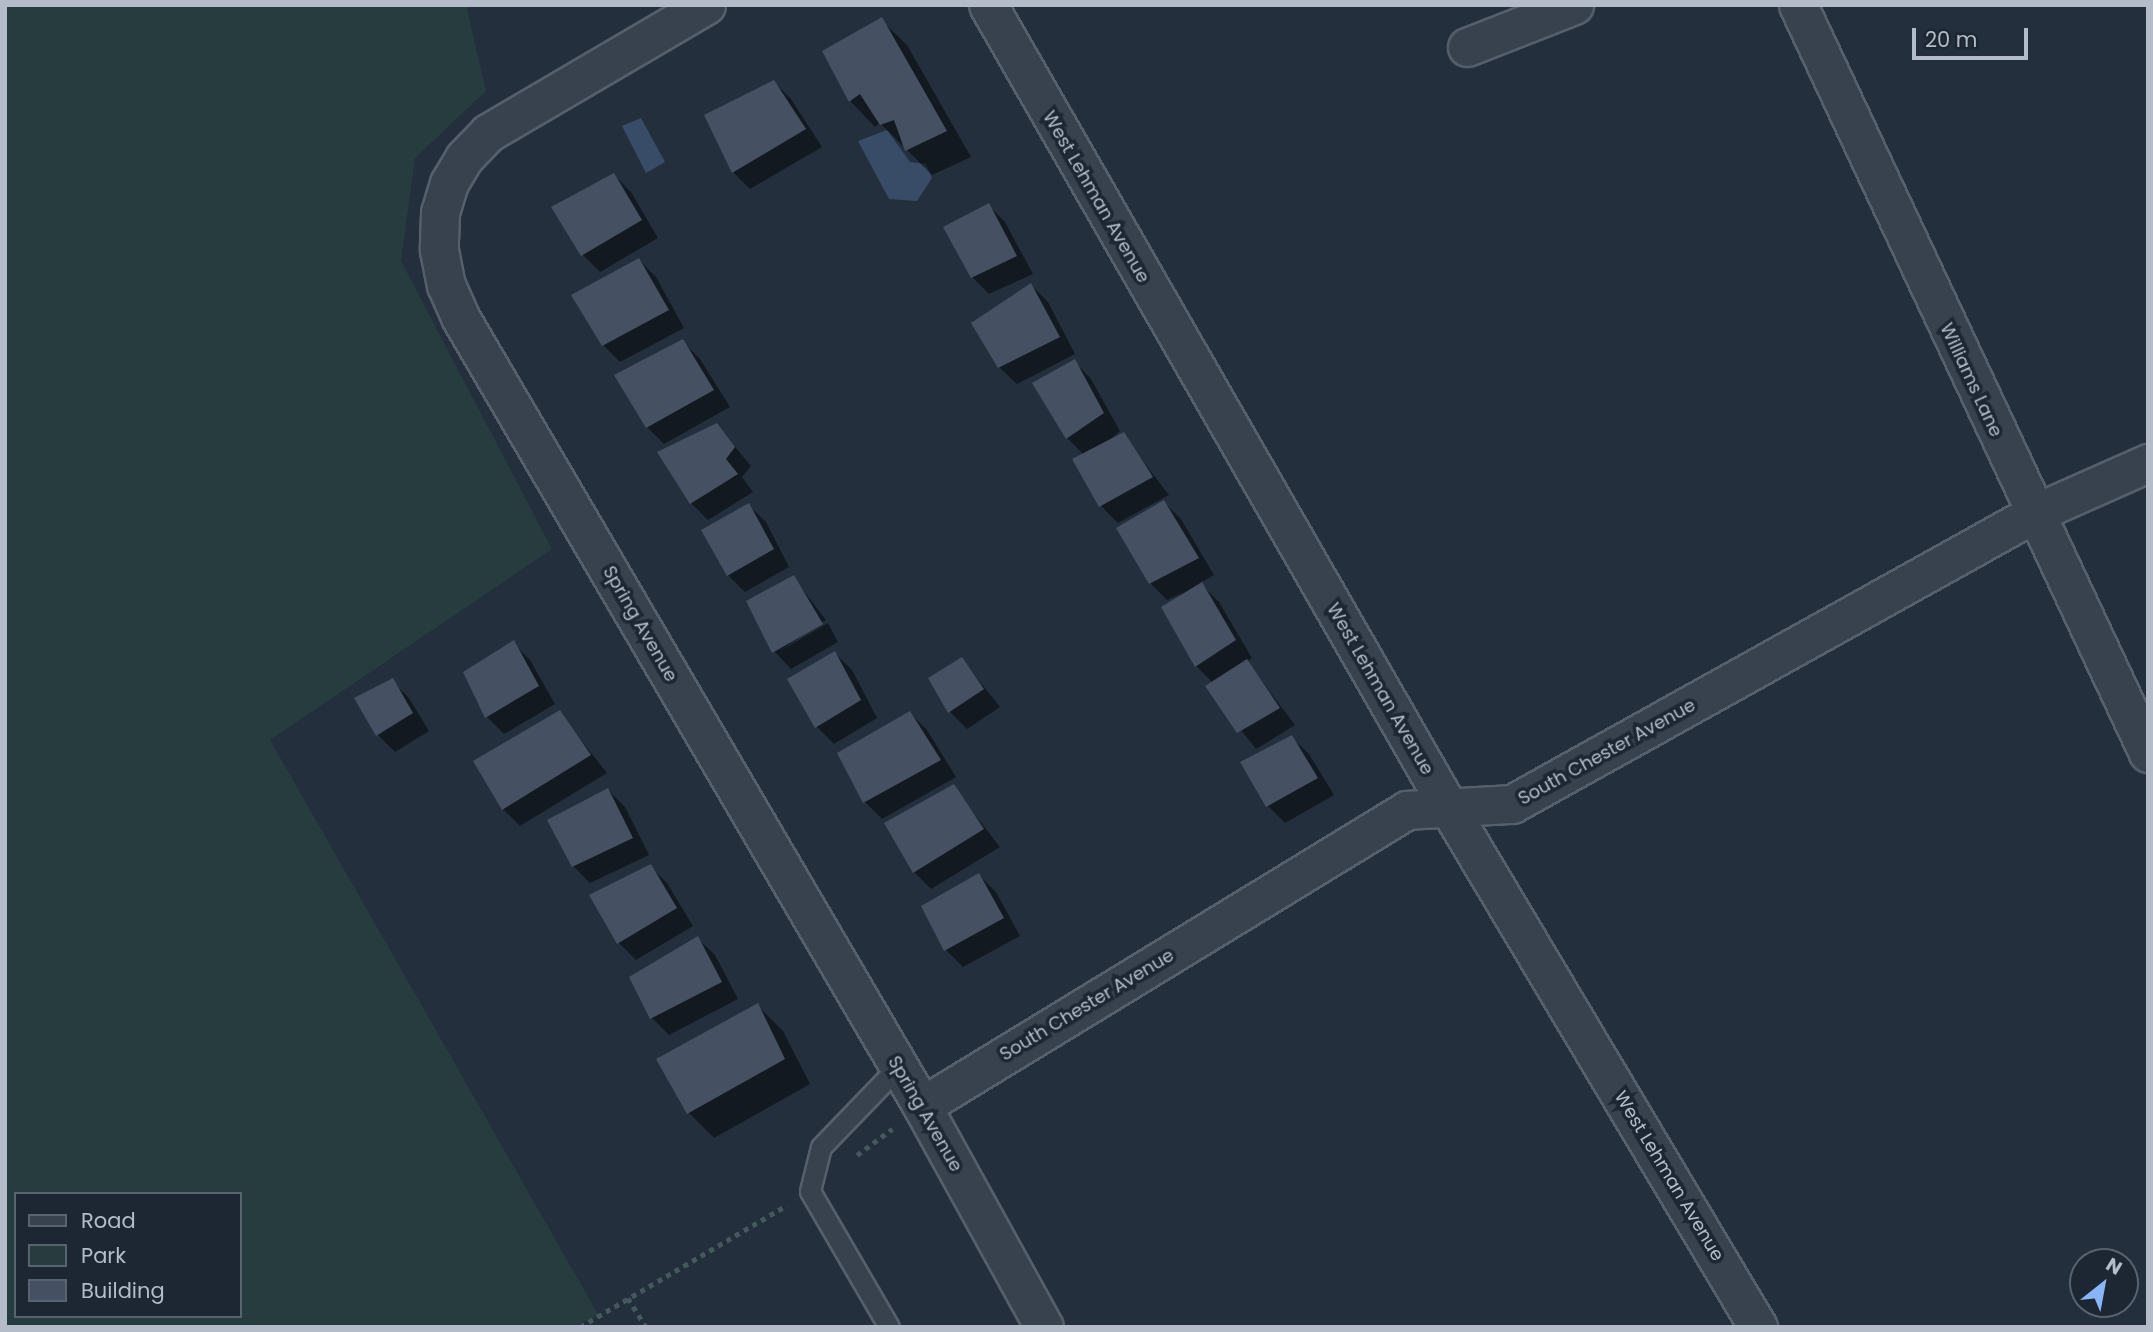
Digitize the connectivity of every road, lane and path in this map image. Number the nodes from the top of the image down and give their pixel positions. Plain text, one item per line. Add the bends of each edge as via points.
1 (706, 5) edge
2 (988, 5) edge
3 (1574, 5) edge
4 (1798, 5) edge
5 (1467, 47) dead end
6 (2148, 463) edge
7 (2033, 514) junction
8 (2148, 753) edge
9 (1447, 805) junction
10 (899, 1066) junction
11 (922, 1106) junction
12 (810, 1191) junction
13 (628, 1298) junction
14 (580, 1327) edge
15 (646, 1327) edge
16 (889, 1327) edge
17 (1044, 1327) edge
18 (1758, 1327) edge

1 - 10 street, Spring Avenue via 488,133 464,158 449,183 440,214 439,250 446,285 460,317
2 - 9 street, West Lehman Avenue
3 - 5 street
4 - 7 street, Williams Lane
6 - 7 street, South Chester Avenue
7 - 8 street, Williams Lane
7 - 9 street, South Chester Avenue via 1512,804
9 - 11 street, South Chester Avenue via 1407,810
9 - 18 street, West Lehman Avenue
10 - 11 street, Spring Avenue
10 - 12 lane via 821,1147
11 - 12 path
11 - 17 street, Spring Avenue
12 - 13 path
12 - 16 lane
13 - 14 path
13 - 15 path

